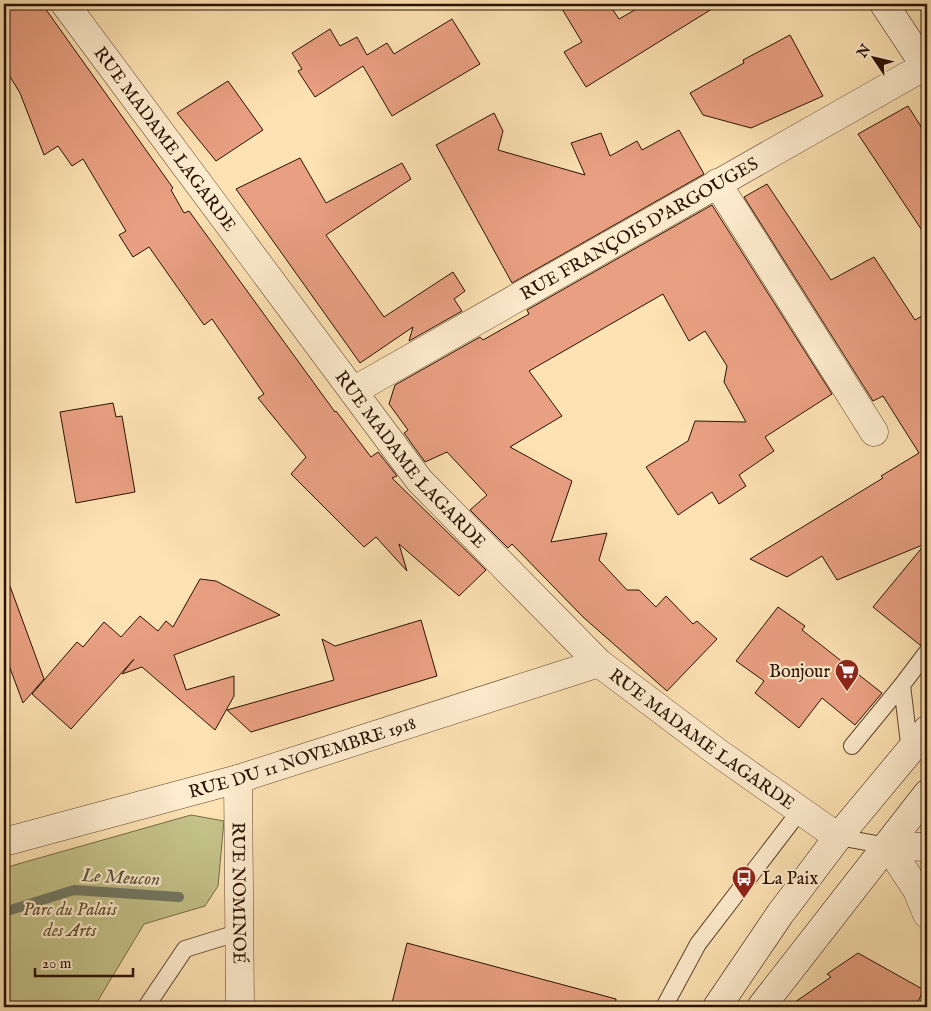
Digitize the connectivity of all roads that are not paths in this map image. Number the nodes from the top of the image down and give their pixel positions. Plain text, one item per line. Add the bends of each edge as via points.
1 (65, 4) edge
2 (884, 4) edge
3 (926, 67) edge
4 (717, 183) junction
5 (353, 391) junction
6 (874, 432) dead end
7 (927, 652) edge
8 (598, 662) junction
9 (902, 685) junction
10 (927, 730) edge
11 (852, 746) dead end
12 (910, 752) junction
13 (238, 779) junction
14 (927, 794) edge
15 (798, 812) junction
16 (838, 837) junction
17 (4, 842) edge
18 (888, 846) junction
19 (927, 847) edge
20 (927, 914) edge
21 (240, 932) junction
22 (146, 1007) edge
23 (240, 1007) edge
24 (664, 1007) edge
25 (717, 1007) edge
26 (761, 1007) edge

1 - 5 street, RUE MADAME LAGARDE
2 - 3 street
3 - 4 street, RUE FRANÇOIS D'ARGOUGES
4 - 5 street, RUE FRANÇOIS D'ARGOUGES
4 - 6 street
5 - 8 street, RUE MADAME LAGARDE via 419,480
7 - 9 lane
8 - 13 street, RUE DU 11 NOVEMBRE 1918
8 - 15 street, RUE MADAME LAGARDE
9 - 11 lane
9 - 12 lane
10 - 12 street
12 - 16 street
13 - 17 street, RUE DU 11 NOVEMBRE 1918
13 - 21 street, RUE NOMINOÉ
14 - 18 street
15 - 16 street, RUE MADAME LAGARDE
15 - 24 lane via 698,944
16 - 18 lane
16 - 25 street via 780,914
18 - 19 street
18 - 20 street via 917,890
18 - 26 street
21 - 22 lane via 185,949
21 - 23 street, RUE NOMINOÉ

